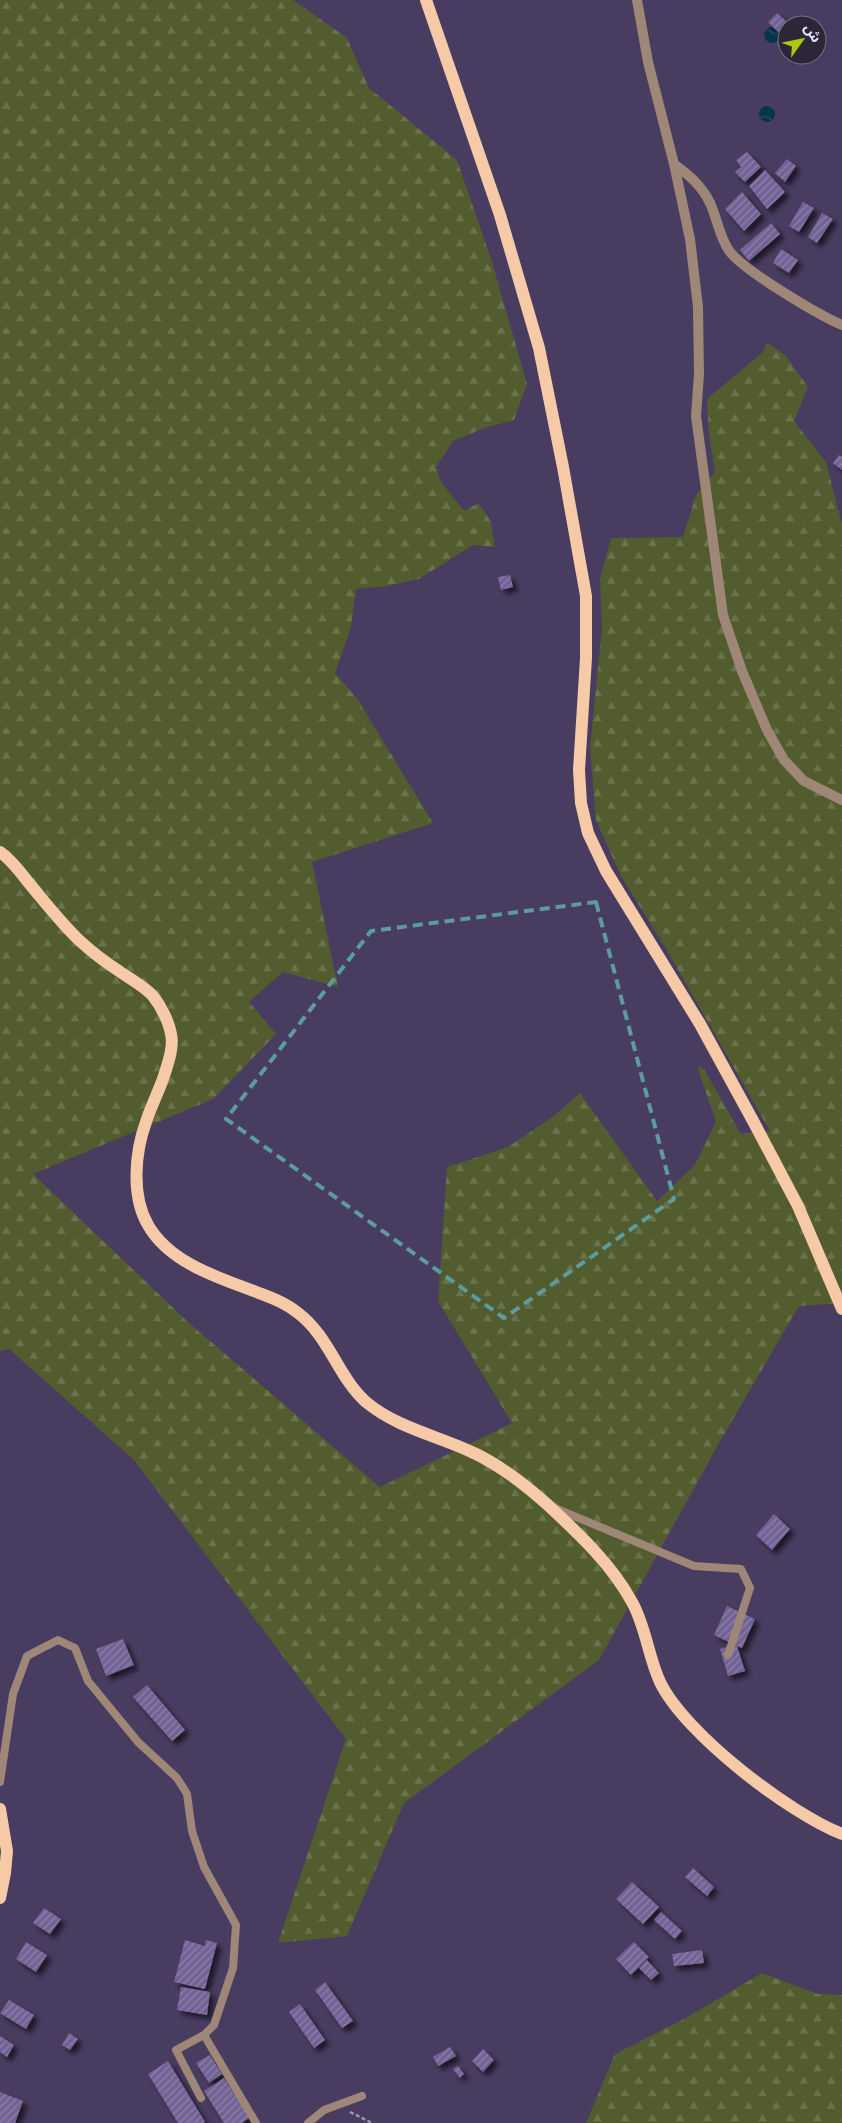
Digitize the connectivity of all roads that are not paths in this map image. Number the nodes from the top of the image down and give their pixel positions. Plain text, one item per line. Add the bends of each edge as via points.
1 (426, 0) edge
2 (637, 0) edge
3 (674, 164) junction
4 (842, 325) edge
5 (842, 800) edge
6 (0, 852) edge
7 (842, 1309) edge
8 (548, 1506) junction
9 (728, 1655) dead end
10 (0, 1782) edge
11 (0, 1809) edge
12 (842, 1834) edge
13 (0, 1898) edge
14 (204, 2035) junction
15 (362, 2096) dead end
16 (201, 2098) dead end
17 (256, 2123) edge
18 (308, 2123) edge

1 - 7 main road via 500,215 539,348 564,466 586,596 579,770 580,803 588,833 606,870 700,1024 752,1119 798,1206
2 - 3 street via 648,62
3 - 4 street via 704,191 728,250 742,264 823,317
3 - 5 street via 690,239 698,307 696,416 723,616 767,730 784,760 804,781
6 - 8 main road via 14,862 80,941 153,996 165,1017 172,1037 170,1058 145,1123 136,1177 140,1205 148,1225 160,1240 197,1268 282,1302 300,1314 316,1330 346,1378 366,1402 404,1425 476,1454 521,1483
8 - 9 lane via 694,1566 741,1569 750,1588
8 - 12 main road via 613,1572 642,1625 660,1682 701,1736 780,1798 830,1830
10 - 14 lane via 13,1694 27,1656 58,1640 75,1648 88,1681 138,1742 177,1778 188,1794 192,1831 204,1867 236,1925 233,1968 214,2026
11 - 13 main road via 7,1851
14 - 16 lane via 176,2050
14 - 17 lane
15 - 18 lane via 324,2110

